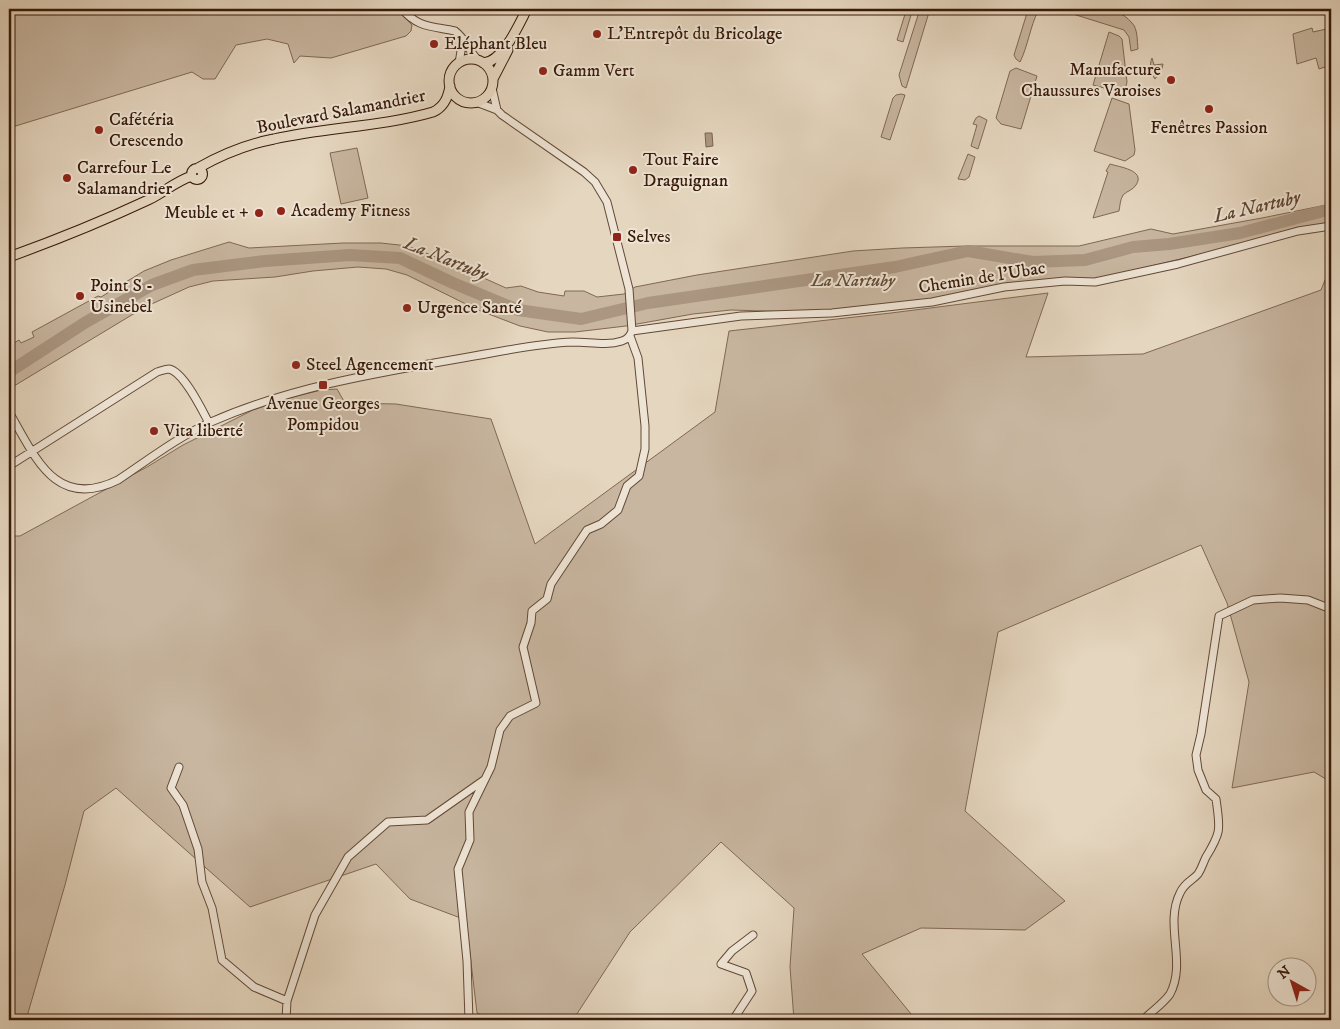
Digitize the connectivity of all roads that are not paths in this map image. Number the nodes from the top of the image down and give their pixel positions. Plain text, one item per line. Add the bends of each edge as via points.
1 (402, 9) edge
2 (527, 9) edge
3 (512, 38) junction
4 (463, 39) junction
5 (481, 62) junction
6 (460, 63) junction
7 (492, 84) junction
8 (450, 86) junction
9 (476, 102) junction
10 (497, 110) junction
11 (1331, 226) edge
12 (9, 257) edge
13 (632, 331) junction
14 (9, 412) edge
15 (209, 423) junction
16 (32, 451) junction
17 (9, 466) edge
18 (1331, 609) edge
19 (179, 767) dead end
20 (486, 778) junction
21 (753, 935) dead end
22 (287, 1001) junction
23 (286, 1020) edge
24 (469, 1020) edge
25 (733, 1020) edge
26 (1143, 1020) edge

1 - 4 street via 418,24 455,31
2 - 3 main road
3 - 5 main road via 497,57 490,62
3 - 7 main road
4 - 5 street
4 - 6 street
5 - 6 main road via 467,60
5 - 7 main road via 488,67
6 - 8 main road via 452,72
7 - 9 main road via 487,96
7 - 10 street
8 - 9 main road via 461,100
8 - 12 main road, Boulevard Salamandrier via 447,99 433,112 275,138 231,153 198,168 202,172 201,178 184,178 153,198 118,214
9 - 10 street
10 - 13 street via 595,182 607,202 629,288
11 - 13 street, Chemin de l'Ubac via 1298,231 1178,264 1095,282 1065,281 1004,288 932,302 841,312 742,316
13 - 15 street, Chemin de l'Ubac via 624,340 604,344 572,342 496,352 330,384 283,396
13 - 20 street via 645,426 645,449 639,476 627,486 618,510 601,524 587,530 551,584 547,600 532,612 523,647 536,703 510,716 500,730
14 - 16 street, Chemin de l'Ubac
15 - 16 street, Chemin de l'Ubac via 118,480 88,489 58,482
15 - 16 street via 182,378 167,369
16 - 17 street
18 - 26 street via 1308,600 1280,598 1253,600 1219,616 1196,754 1206,790 1216,799 1219,835 1202,868 1188,880 1180,893 1175,910 1175,980 1169,995
19 - 22 street via 172,788 183,805 198,849 202,882 212,908 222,960 254,987
20 - 22 street via 428,820 388,822 348,857 315,915
20 - 24 street via 469,812 470,840 458,869
21 - 25 street via 721,964 746,973 752,991
22 - 23 street

